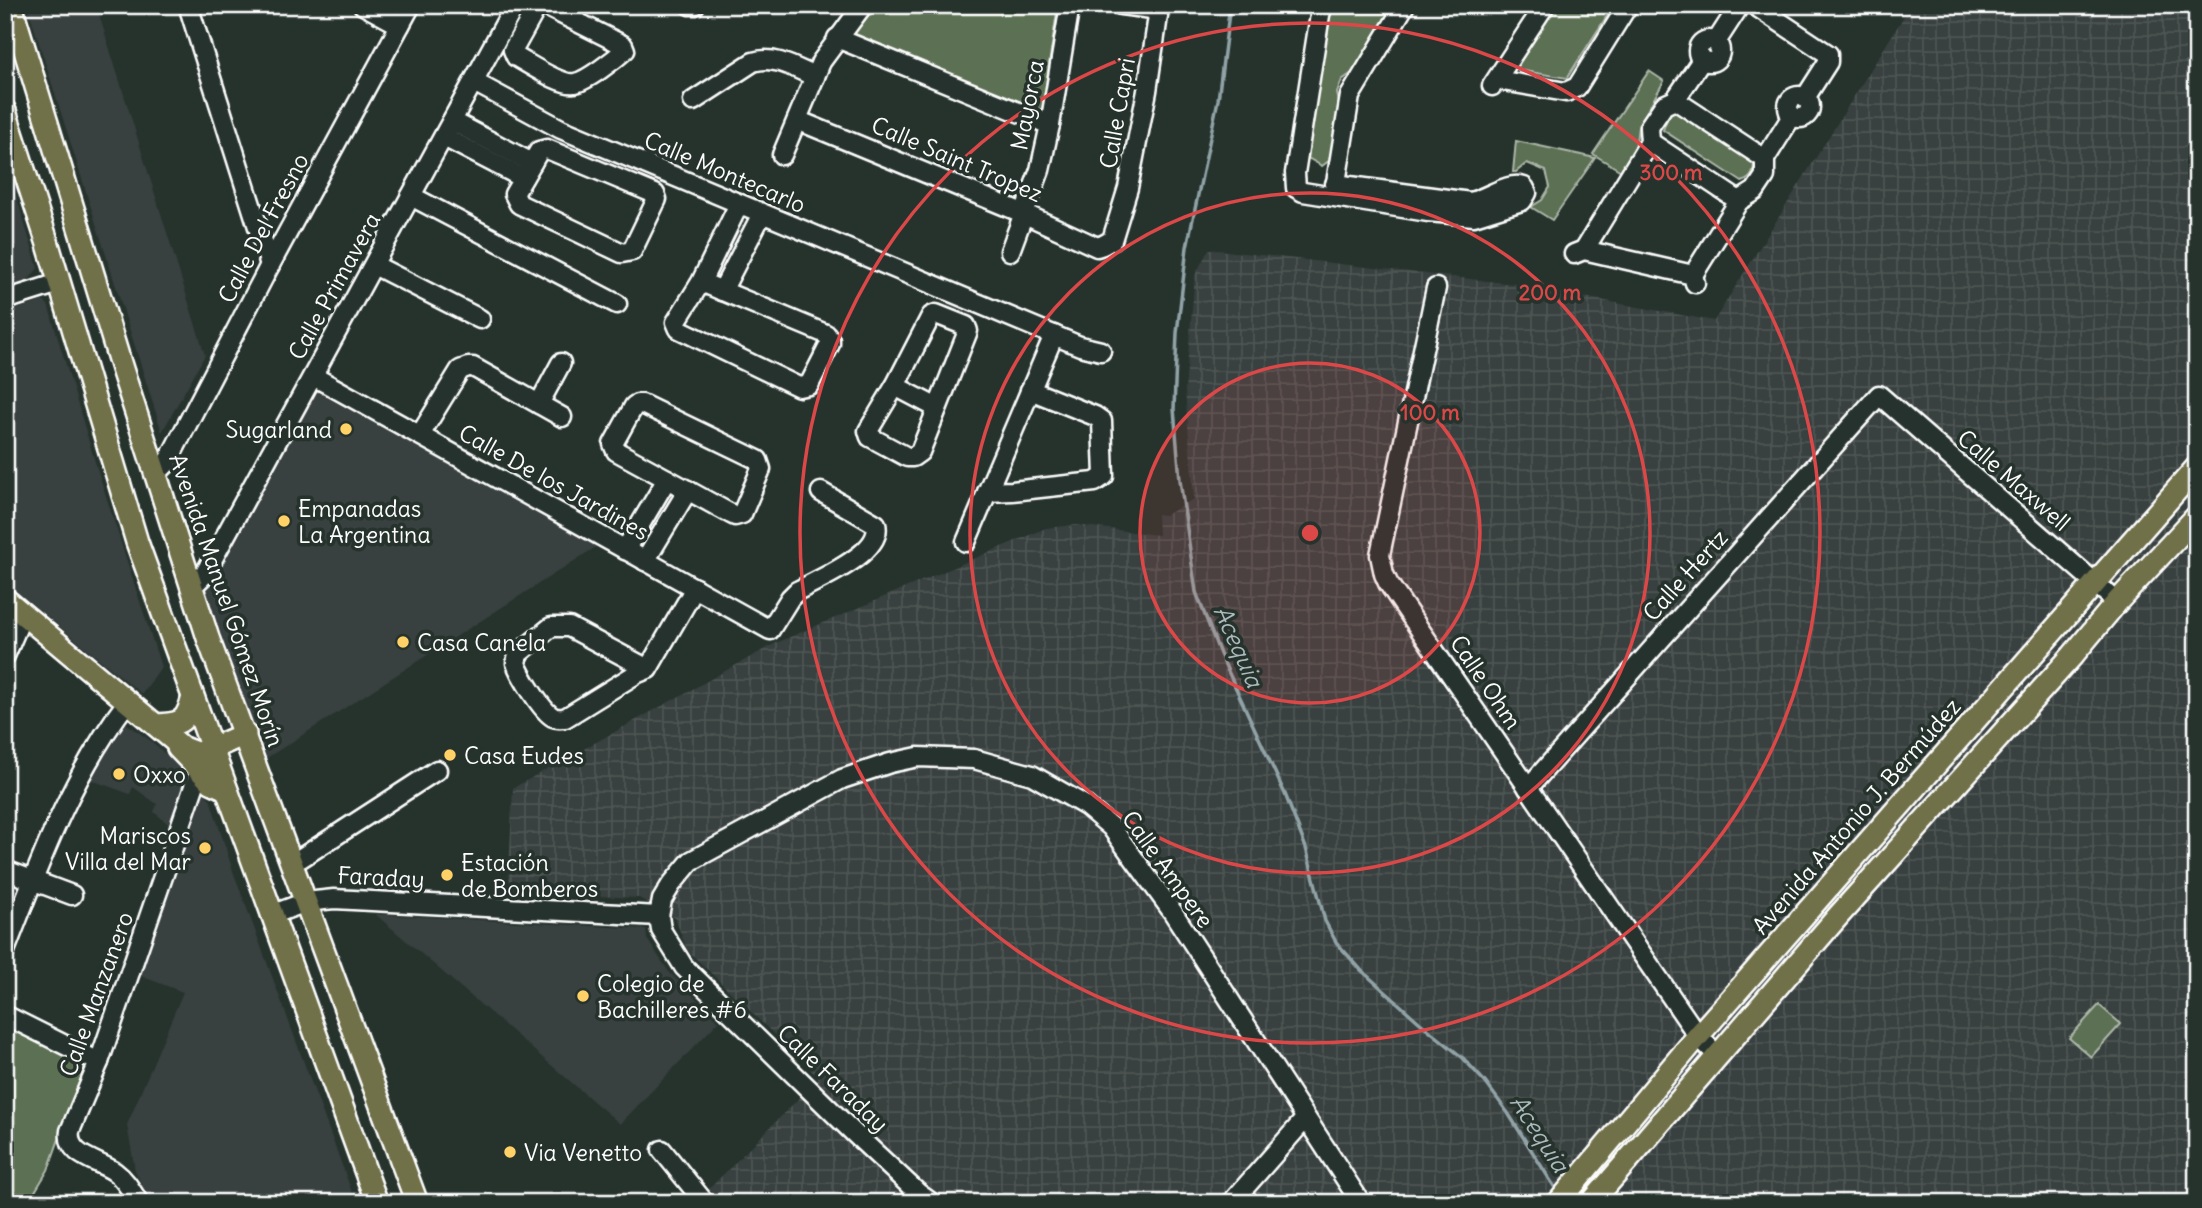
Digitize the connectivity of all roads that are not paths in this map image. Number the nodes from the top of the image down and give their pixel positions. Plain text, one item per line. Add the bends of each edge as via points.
1 (10, 5) edge
2 (188, 5) edge
3 (363, 5) edge
4 (411, 5) edge
5 (543, 5) edge
6 (863, 5) edge
7 (1070, 5) edge
8 (1121, 5) edge
9 (1323, 5) edge
10 (1405, 5) edge
11 (1545, 5) edge
12 (1628, 5) edge
13 (1740, 5) edge
14 (1754, 5) edge
15 (512, 13) edge
16 (400, 25) junction
17 (524, 29) junction
18 (837, 38) junction
19 (815, 77) junction
20 (474, 82) junction
21 (1675, 100) junction
22 (693, 101) dead end
23 (5, 111) edge
24 (797, 120) junction
25 (1050, 125) junction
26 (448, 129) junction
27 (1650, 142) junction
28 (782, 155) dead end
29 (1765, 159) junction
30 (527, 171) junction
31 (1335, 190) junction
32 (411, 196) junction
33 (1739, 201) junction
34 (738, 204) junction
35 (1429, 204) dead end
36 (762, 214) junction
37 (1025, 214) junction
38 (83, 240) junction
39 (47, 241) junction
40 (1097, 247) joint
41 (716, 251) junction
42 (1010, 251) dead end
43 (738, 261) junction
44 (270, 265) junction
45 (374, 265) junction
46 (701, 282) junction
47 (59, 283) junction
48 (97, 284) junction
49 (1436, 288) dead end
50 (722, 291) junction
51 (962, 297) junction
52 (5, 300) edge
53 (617, 304) dead end
54 (480, 319) dead end
55 (952, 319) junction
56 (1054, 335) junction
57 (1101, 351) dead end
58 (561, 363) dead end
59 (313, 376) junction
60 (895, 386) junction
61 (1030, 390) junction
62 (1879, 395) joint
63 (538, 404) junction
64 (937, 408) junction
65 (562, 417) dead end
66 (420, 435) junction
67 (2197, 467) edge
68 (157, 472) junction
69 (667, 479) junction
70 (688, 490) junction
71 (821, 492) dead end
72 (987, 492) junction
73 (2197, 516) edge
74 (966, 541) dead end
75 (625, 550) junction
76 (645, 561) junction
77 (2096, 583) junction
78 (690, 586) junction
79 (192, 587) junction
80 (5, 599) edge
81 (2117, 602) junction
82 (23, 614) junction
83 (2051, 636) junction
84 (5, 656) edge
85 (2072, 656) junction
86 (641, 669) junction
87 (193, 697) junction
88 (128, 701) junction
89 (164, 731) junction
90 (245, 734) junction
91 (211, 749) junction
92 (437, 770) dead end
93 (201, 773) junction
94 (1528, 788) junction
95 (226, 789) junction
96 (292, 863) junction
97 (5, 870) edge
98 (33, 880) junction
99 (72, 895) dead end
100 (306, 902) junction
101 (271, 915) junction
102 (659, 916) junction
103 (5, 951) edge
104 (5, 1015) edge
105 (1698, 1036) junction
106 (1717, 1056) junction
107 (99, 1062) junction
108 (1305, 1119) junction
109 (662, 1150) dead end
110 (1563, 1198) edge
111 (378, 1202) edge
112 (415, 1202) edge
113 (139, 1203) edge
114 (705, 1203) edge
115 (932, 1203) edge
116 (1231, 1203) edge
117 (1361, 1203) edge
118 (1591, 1203) edge

1 - 38 main road, Avenida Manuel Gómez Morín
2 - 44 street
3 - 16 street
4 - 16 street, Calle Del Fresno
5 - 17 street
5 - 17 street via 625,50 578,83 564,83 514,55
6 - 18 street
7 - 25 street, Mayorca
8 - 40 street, Calle Capri via 1152,9 1158,16 1128,188 1112,240
9 - 31 street via 1295,183 1303,192
10 - 31 street via 1350,96
11 - 12 street via 1494,83 1572,91
13 - 21 street via 1716,42 1717,59 1702,60
14 - 29 street via 1828,54 1828,62 1805,98 1810,104 1808,114 1793,116
15 - 17 street
15 - 20 street, Calle Primavera
16 - 44 street, Calle Del Fresno
18 - 19 street
18 - 25 street
19 - 22 street via 779,61 762,59
19 - 24 street
20 - 26 street, Calle Primavera
20 - 34 street, Calle Montecarlo via 561,129
21 - 27 street via 1664,105 1649,127
21 - 29 street
23 - 39 main road
24 - 28 street
24 - 37 street, Calle Saint Tropez
25 - 37 street, Mayorca
26 - 30 street
26 - 32 street, Calle Primavera
27 - 33 street
27 - 33 street via 1579,252 1694,279
29 - 33 street via 1765,176 1755,191
30 - 30 street via 540,151 550,150 652,191 657,199 632,251 622,253 519,204 514,194
31 - 35 street
32 - 45 street, Calle Primavera
32 - 53 street
34 - 36 street, Calle Montecarlo
34 - 41 street
36 - 43 street
36 - 51 street, Calle Montecarlo
37 - 40 street, Calle Saint Tropez
37 - 42 street, Mayorca
38 - 39 main road via 79,249 68,254
38 - 48 main road, Avenida Manuel Gómez Morín
39 - 47 main road
41 - 43 street
41 - 46 street
43 - 50 street
44 - 68 street, Calle Del Fresno via 167,463
45 - 54 street
45 - 59 street, Calle Primavera
46 - 50 street
46 - 50 street via 676,322 679,329 799,387 809,385 830,344 829,337
47 - 48 main road via 74,277
47 - 52 street
47 - 87 main road via 137,542
48 - 68 main road, Avenida Manuel Gómez Morín
49 - 94 street, Calle Ohm via 1380,555 1388,583
51 - 55 street
51 - 56 street, Calle Montecarlo
55 - 60 street via 930,316
55 - 64 street via 968,331
56 - 57 street, Calle Montecarlo
56 - 61 street
58 - 63 street
59 - 66 street, Calle De los Jardines
59 - 79 street, Calle Primavera via 204,575
60 - 64 street
60 - 64 street via 868,431 870,437 907,457 920,452
61 - 72 street
61 - 72 street via 1102,421 1104,476 1095,482
62 - 77 street, Calle Maxwell
62 - 94 street, Calle Hertz
63 - 65 street
63 - 66 street via 473,367 464,367
66 - 75 street, Calle De los Jardines
67 - 77 main road, Avenida Antonio J. Bermúdez
68 - 79 main road, Avenida Manuel Gómez Morín
69 - 70 street
69 - 70 street via 613,447 637,404 760,463 739,516
69 - 75 street
70 - 76 street
71 - 78 street, Calle De los Jardines via 876,524 877,531 858,558 797,591 770,630
72 - 74 street
73 - 81 main road
75 - 76 street, Calle De los Jardines
76 - 78 street, Calle De los Jardines
77 - 81 street, Calle Maxwell
77 - 83 main road, Avenida Antonio J. Bermúdez
78 - 86 street
79 - 90 main road, Avenida Manuel Gómez Morín
80 - 82 main road
81 - 85 main road
82 - 84 street
82 - 88 main road
83 - 85 main road
83 - 105 main road, Avenida Antonio J. Bermúdez
85 - 106 main road
86 - 86 street via 565,718 555,718 537,698 516,659 551,627 558,626 569,627
87 - 89 main road via 184,719
87 - 91 main road
88 - 89 main road
88 - 98 street via 76,780
89 - 91 main road via 190,751
89 - 93 main road
90 - 91 main road
90 - 96 main road, Avenida Manuel Gómez Morín
91 - 95 main road
92 - 96 street
93 - 95 main road
93 - 107 street, Calle Manzanero
94 - 105 street, Calle Ohm
95 - 101 main road
96 - 100 main road, Avenida Manuel Gómez Morín
97 - 98 street
98 - 99 street
98 - 103 street
100 - 101 street, Faraday
100 - 102 street, Faraday via 334,899
100 - 112 main road, Avenida Manuel Gómez Morín
101 - 111 main road
102 - 108 street, Calle Ampere via 662,900 691,861 842,779 918,757 974,760 1032,775 1086,806 1111,827 1172,911
102 - 115 street, Calle Faraday via 661,930 684,967 846,1126
104 - 107 street
105 - 106 street, Calle Ohm
105 - 110 main road, Avenida Antonio J. Bermúdez
106 - 118 main road
107 - 113 street, Calle Manzanero via 69,1140 75,1151 115,1172
108 - 116 street
108 - 117 street, Calle Ampere
109 - 114 street

